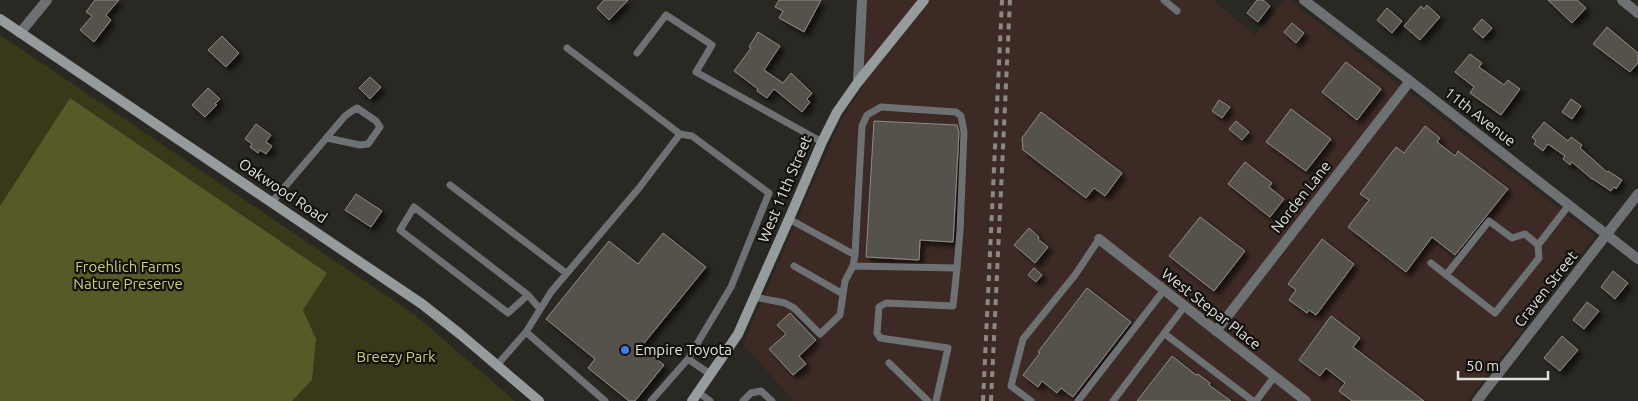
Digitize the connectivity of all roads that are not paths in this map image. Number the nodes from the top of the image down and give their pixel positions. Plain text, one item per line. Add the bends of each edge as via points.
1 (47, 0) edge
2 (862, 0) edge
3 (924, 0) edge
4 (1164, 0) edge
5 (1304, 0) edge
6 (1622, 0) edge
7 (1177, 11) dead end
8 (1638, 13) edge
9 (0, 19) edge
10 (20, 33) junction
11 (567, 48) dead end
12 (637, 53) dead end
13 (1410, 81) junction
14 (858, 82) junction
15 (680, 134) junction
16 (326, 138) junction
17 (822, 142) junction
18 (450, 185) dead end
19 (1638, 194) edge
20 (272, 202) junction
21 (1569, 206) junction
22 (789, 219) junction
23 (1607, 235) junction
24 (1099, 239) joint
25 (1538, 245) junction
26 (855, 256) junction
27 (1638, 259) edge
28 (1432, 263) dead end
29 (794, 266) dead end
30 (853, 266) junction
31 (957, 268) junction
32 (566, 273) junction
33 (1446, 275) junction
34 (1164, 290) junction
35 (843, 294) junction
36 (528, 295) junction
37 (754, 297) junction
38 (1184, 308) junction
39 (540, 310) junction
40 (1216, 331) junction
41 (526, 332) junction
42 (1165, 334) junction
43 (688, 359) junction
44 (889, 363) dead end
45 (497, 365) junction
46 (710, 374) junction
47 (1274, 377) junction
48 (695, 397) edge
49 (1294, 398) edge
50 (539, 401) edge
51 (605, 401) edge
52 (651, 401) edge
53 (710, 401) edge
54 (743, 401) edge
55 (772, 401) edge
56 (928, 401) edge
57 (936, 401) edge
58 (1031, 401) edge
59 (1078, 401) edge
60 (1113, 401) edge
61 (1254, 401) edge
62 (1306, 401) edge
63 (1477, 401) edge

1 - 10 street
2 - 14 street
3 - 14 main road, West 11th Street
4 - 7 lane
5 - 13 street, 11th Avenue
6 - 8 street
9 - 10 main road, Oakwood Road
10 - 20 main road, Oakwood Road
11 - 15 lane
12 - 17 lane via 666,15 712,45 696,72
13 - 21 street, 11th Avenue
13 - 40 street, Norden Lane
14 - 17 main road, West 11th Street via 837,112
15 - 32 lane via 639,188
15 - 43 lane via 692,136 769,194 731,287
16 - 16 lane via 345,116 357,108 376,121 380,128 368,144 360,146
16 - 20 lane
17 - 22 main road, West 11th Street
18 - 32 lane
19 - 23 street, Craven Street
20 - 45 main road, Oakwood Road via 422,304
21 - 23 street, 11th Avenue
21 - 25 lane
22 - 26 lane
22 - 37 main road, West 11th Street
23 - 27 street, 11th Avenue
23 - 63 street, Craven Street
24 - 34 street, West Stepar Place
24 - 58 lane via 1023,340 1011,386
25 - 33 lane via 1525,234 1512,238 1489,221
25 - 33 lane via 1539,258 1496,313
26 - 30 lane
26 - 31 lane via 862,126 867,115 881,107 956,112 961,116 964,132
28 - 33 lane
29 - 35 lane
30 - 31 lane
30 - 35 lane via 845,280
31 - 57 lane via 953,306 886,303 879,307 877,333 880,338 948,348
32 - 39 lane
34 - 38 street, West Stepar Place
34 - 59 lane
35 - 37 lane via 840,315 820,334 794,308
36 - 36 lane via 460,242 414,207 400,230 508,313
36 - 39 lane
37 - 46 main road, West 11th Street via 738,334
38 - 40 street, West Stepar Place
38 - 42 lane
39 - 41 lane
40 - 47 street, West Stepar Place
41 - 45 lane
41 - 51 lane
42 - 60 lane
42 - 61 lane
43 - 46 lane
43 - 52 lane
44 - 56 lane
45 - 50 main road, Oakwood Road
46 - 48 main road, West 11th Street
47 - 49 street, West Stepar Place
47 - 61 lane
48 - 53 lane
49 - 62 street, West Stepar Place
54 - 55 lane via 751,393 761,391

